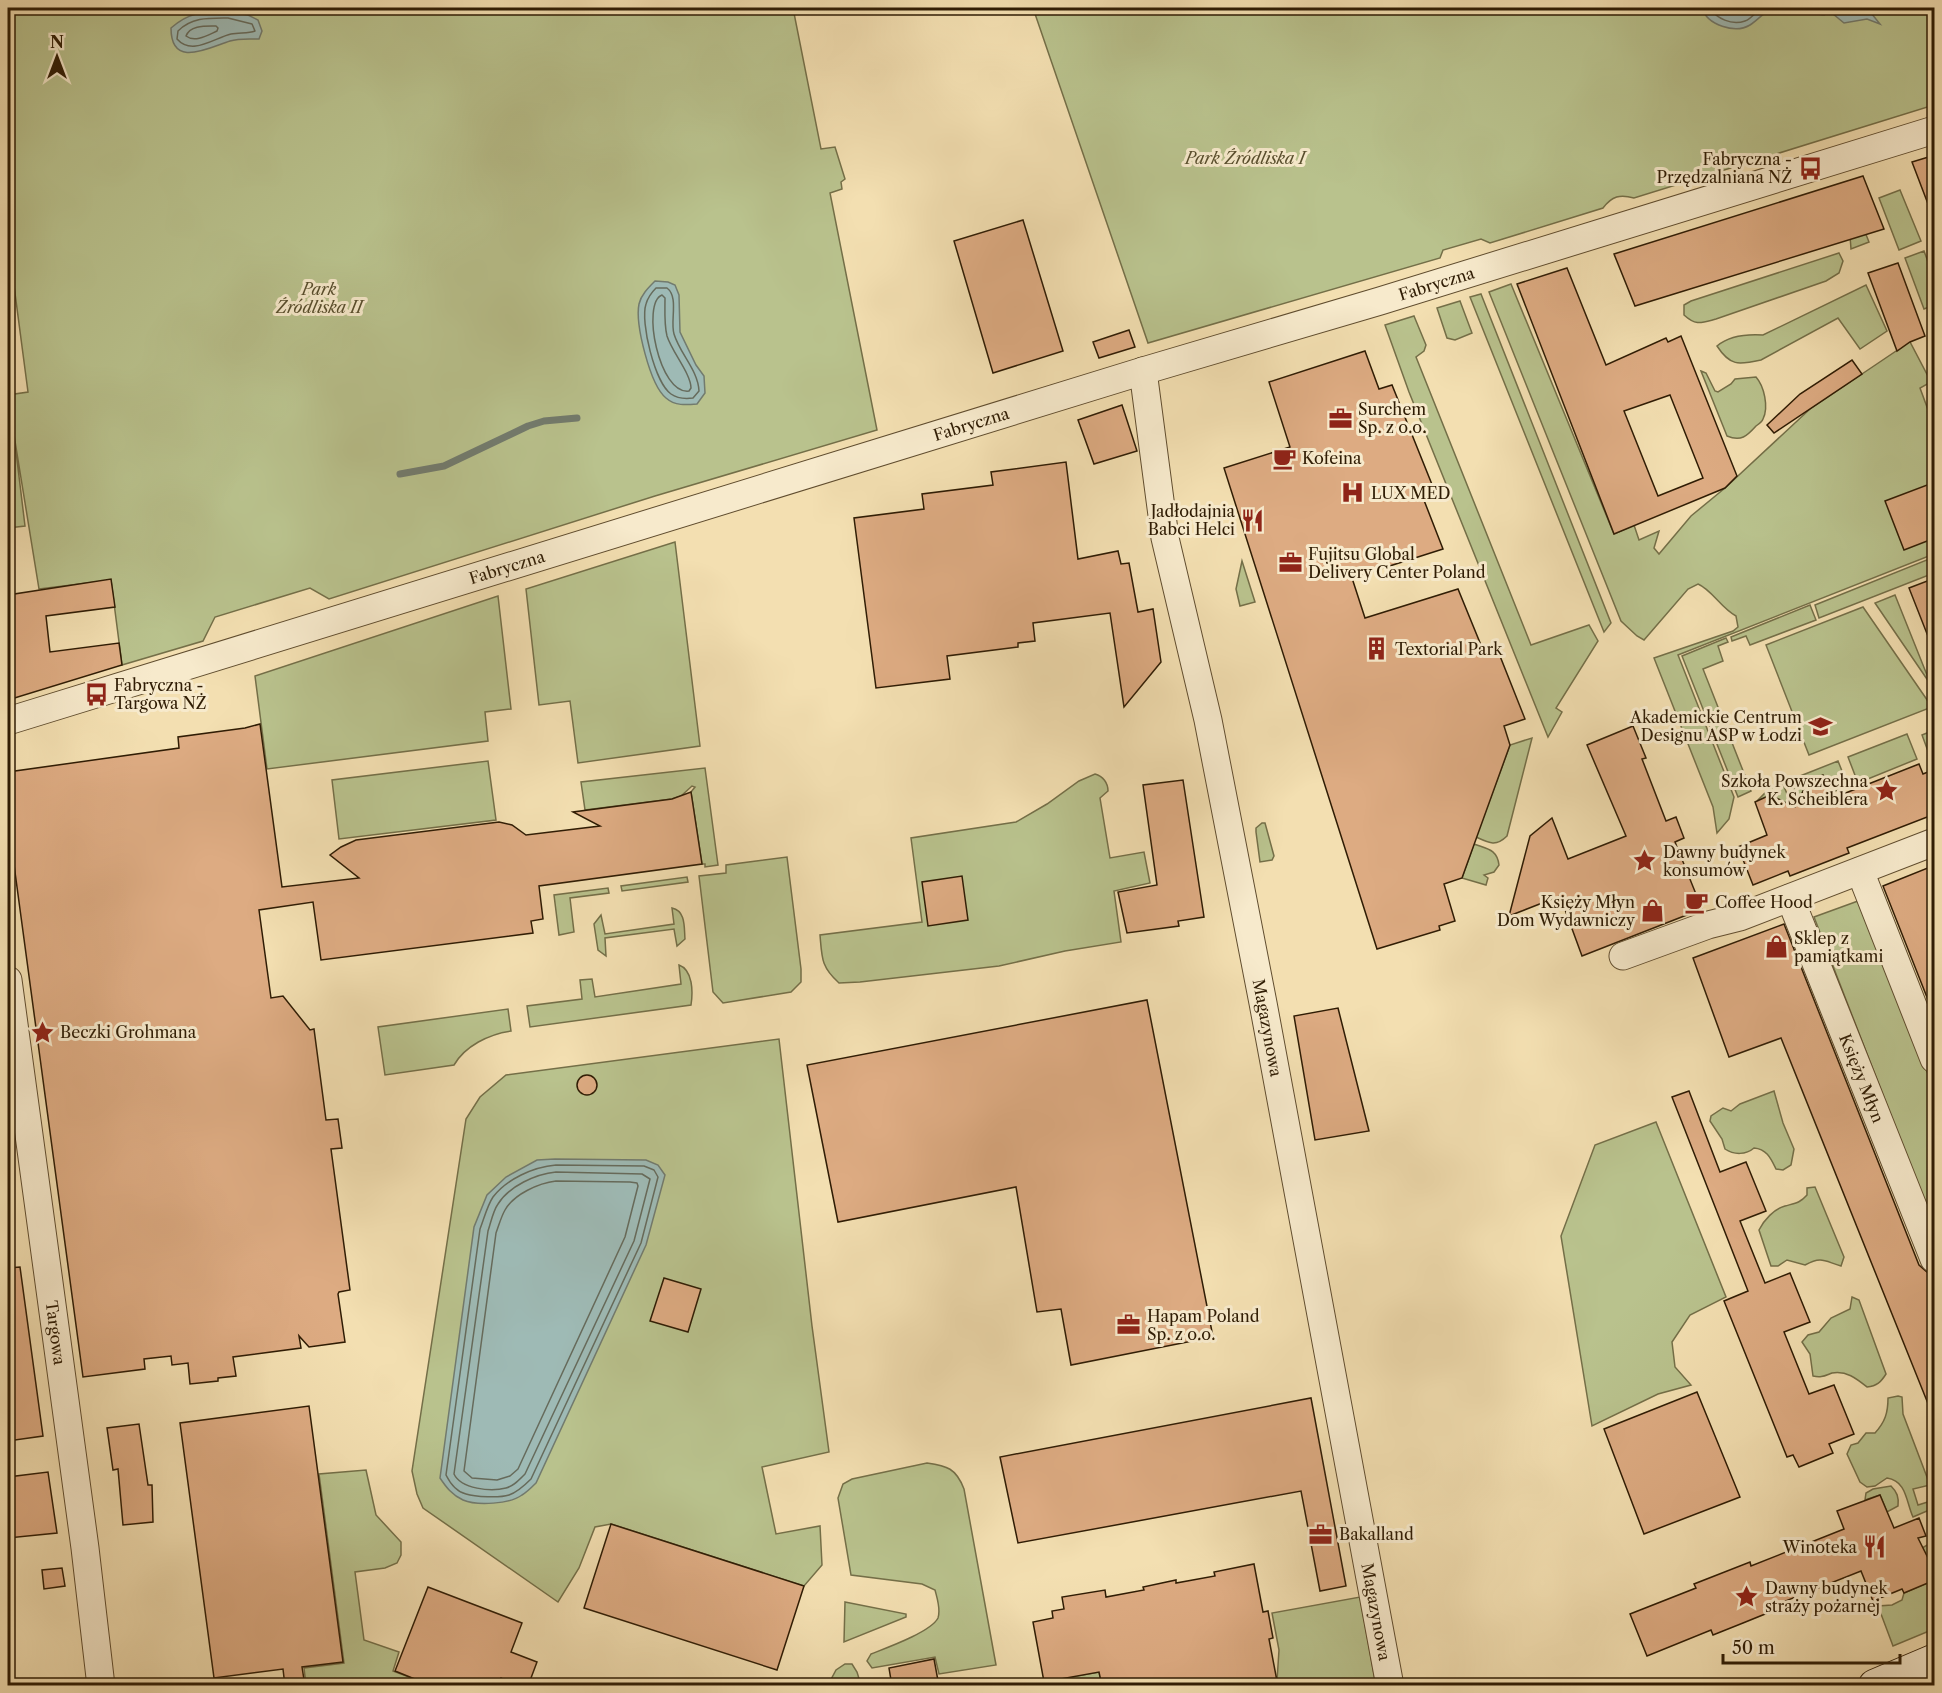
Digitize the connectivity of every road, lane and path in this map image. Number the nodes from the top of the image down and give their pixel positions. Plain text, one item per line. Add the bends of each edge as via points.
1 (1935, 130) edge
2 (1143, 371) junction
3 (8, 721) edge
4 (1935, 842) edge
5 (1860, 871) junction
6 (1790, 898) junction
7 (1623, 956) dead end
8 (8, 980) edge
9 (1935, 1059) edge
10 (1935, 1259) edge
11 (1935, 1661) edge
12 (101, 1686) edge
13 (1390, 1686) edge
14 (1875, 1686) edge

1 - 2 street, Fabryczna
2 - 3 street, Fabryczna
2 - 13 street, Magazynowa via 1166,538 1210,731
4 - 5 street
5 - 6 street
5 - 9 street
6 - 7 street
6 - 10 street, Księży Młyn
8 - 12 street, Targowa
11 - 14 street

